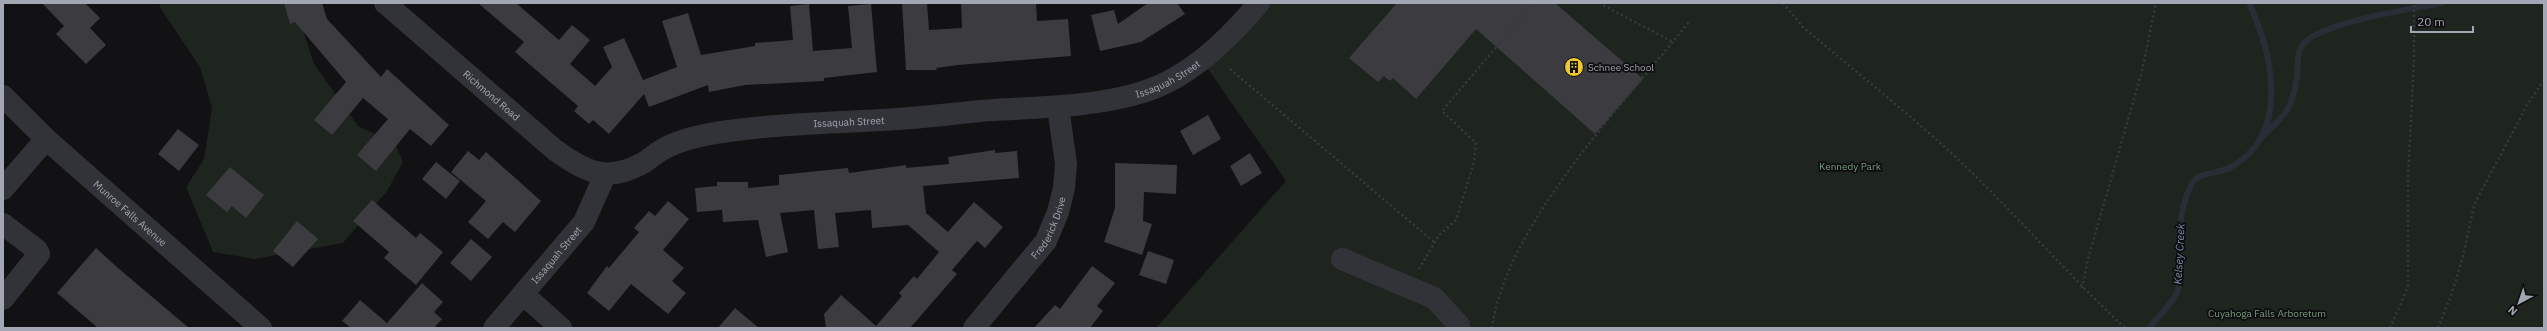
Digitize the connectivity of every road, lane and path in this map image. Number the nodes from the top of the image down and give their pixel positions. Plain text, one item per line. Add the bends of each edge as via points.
1 (385, 3) edge
2 (1259, 3) edge
3 (1534, 3) edge
4 (1599, 3) edge
5 (1783, 3) edge
6 (2156, 3) edge
7 (2414, 3) edge
8 (1689, 22) dead end
9 (1673, 42) junction
10 (1230, 69) dead end
11 (2544, 80) edge
12 (3, 96) edge
13 (1058, 107) junction
14 (46, 139) junction
15 (605, 175) junction
16 (3, 189) edge
17 (3, 224) edge
18 (1434, 242) junction
19 (1342, 259) dead end
20 (7, 287) edge
21 (1409, 287) junction
22 (2082, 288) junction
23 (523, 294) junction
24 (260, 328) edge
25 (494, 328) edge
26 (561, 328) edge
27 (974, 328) edge
28 (1459, 328) edge
29 (1492, 328) edge
30 (2125, 328) edge
31 (2390, 328) edge
32 (2438, 328) edge

1 - 15 street, Richmond Road via 555,150 576,165
2 - 13 street, Issaquah Street via 1223,43 1169,80 1136,94
3 - 18 path via 1442,111 1476,143 1474,162 1456,220 1438,235
4 - 9 path
5 - 22 path via 1803,27 1948,150 2026,225
6 - 22 path via 2142,72
7 - 31 path via 2408,178 2408,287
8 - 9 path
9 - 29 path via 1589,145 1544,206 1521,246 1505,282
10 - 18 path
11 - 32 path via 2527,106 2474,205 2452,296
12 - 14 street, Munroe Falls Avenue
13 - 15 street, Issaquah Street via 911,118 800,122 727,131 690,139 661,150 642,164 626,171
13 - 27 street, Frederick Drive via 1066,164 1058,212 1046,241
14 - 16 street
14 - 24 street, Munroe Falls Avenue
15 - 23 street, Issaquah Street via 584,222
17 - 20 street via 39,254
18 - 21 path
19 - 21 street
21 - 28 street via 1434,298
22 - 30 path
23 - 25 street, Issaquah Street
23 - 26 street

